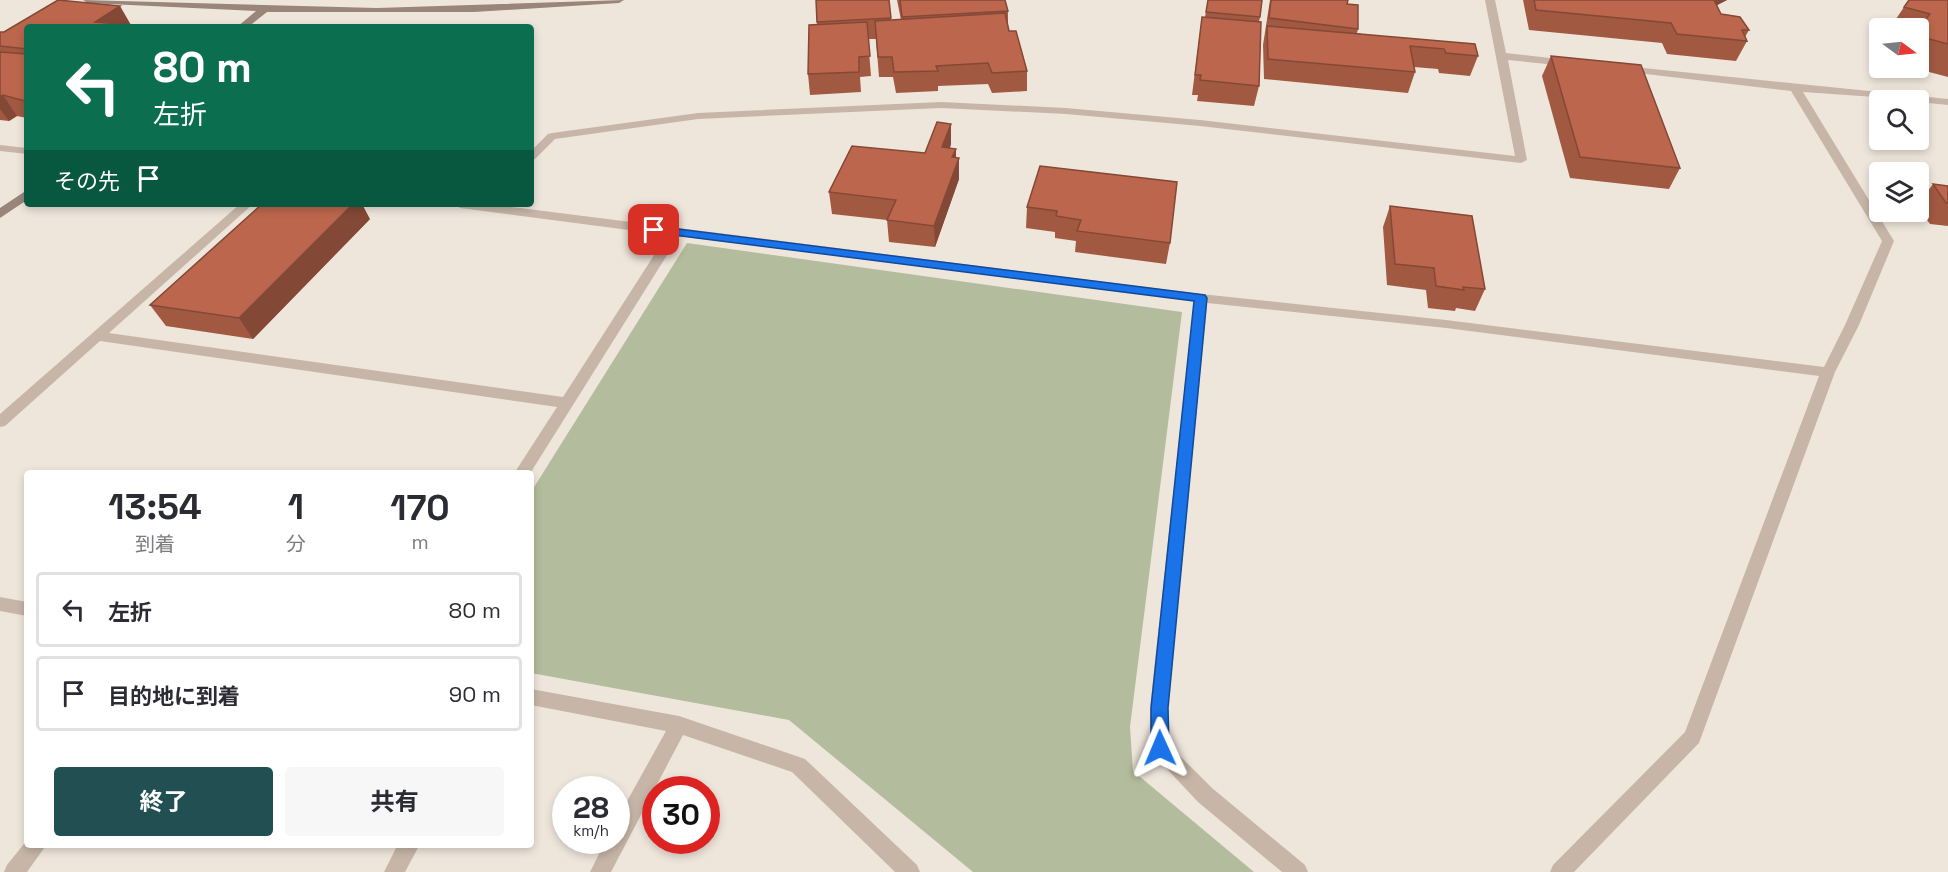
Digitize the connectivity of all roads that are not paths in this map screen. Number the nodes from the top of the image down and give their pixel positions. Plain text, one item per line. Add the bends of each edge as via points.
1 (88, 0) edge
2 (276, 0) edge
3 (619, 0) edge
4 (1490, 0) edge
5 (265, 9) junction
6 (246, 24) edge
7 (1502, 56) junction
8 (1584, 65) edge
9 (1607, 67) edge
10 (1795, 88) junction
11 (1948, 102) edge
12 (0, 148) edge
13 (24, 151) edge
14 (534, 154) edge
15 (24, 196) edge
16 (244, 207) edge
17 (495, 207) edge
18 (0, 213) edge
19 (675, 232) junction
20 (1201, 298) junction
21 (97, 336) junction
22 (1828, 372) junction
23 (567, 403) junction
24 (0, 422) edge
25 (524, 470) edge
26 (0, 604) edge
27 (24, 608) edge
28 (534, 698) edge
29 (679, 725) junction
30 (33, 848) edge
31 (408, 848) edge
32 (14, 872) edge
33 (394, 872) edge
34 (600, 872) edge
35 (910, 872) edge
36 (1298, 872) edge
37 (1560, 872) edge

1 - 5 street
2 - 5 street
3 - 5 street via 475,9
4 - 7 street
5 - 6 street
7 - 8 street
7 - 14 street via 1521,160 1200,123 941,105 698,116 552,136
9 - 10 street
10 - 11 street
10 - 22 street via 1888,241
12 - 13 street
15 - 18 street
16 - 21 street
17 - 19 street
19 - 20 street
19 - 23 street
20 - 22 street via 1458,325
20 - 36 street via 1159,708 1160,748 1205,795
21 - 23 street
21 - 24 street
22 - 37 street via 1692,737
23 - 25 street
26 - 27 street
28 - 29 street
29 - 34 street
29 - 35 street via 798,765
30 - 32 street
31 - 33 street

